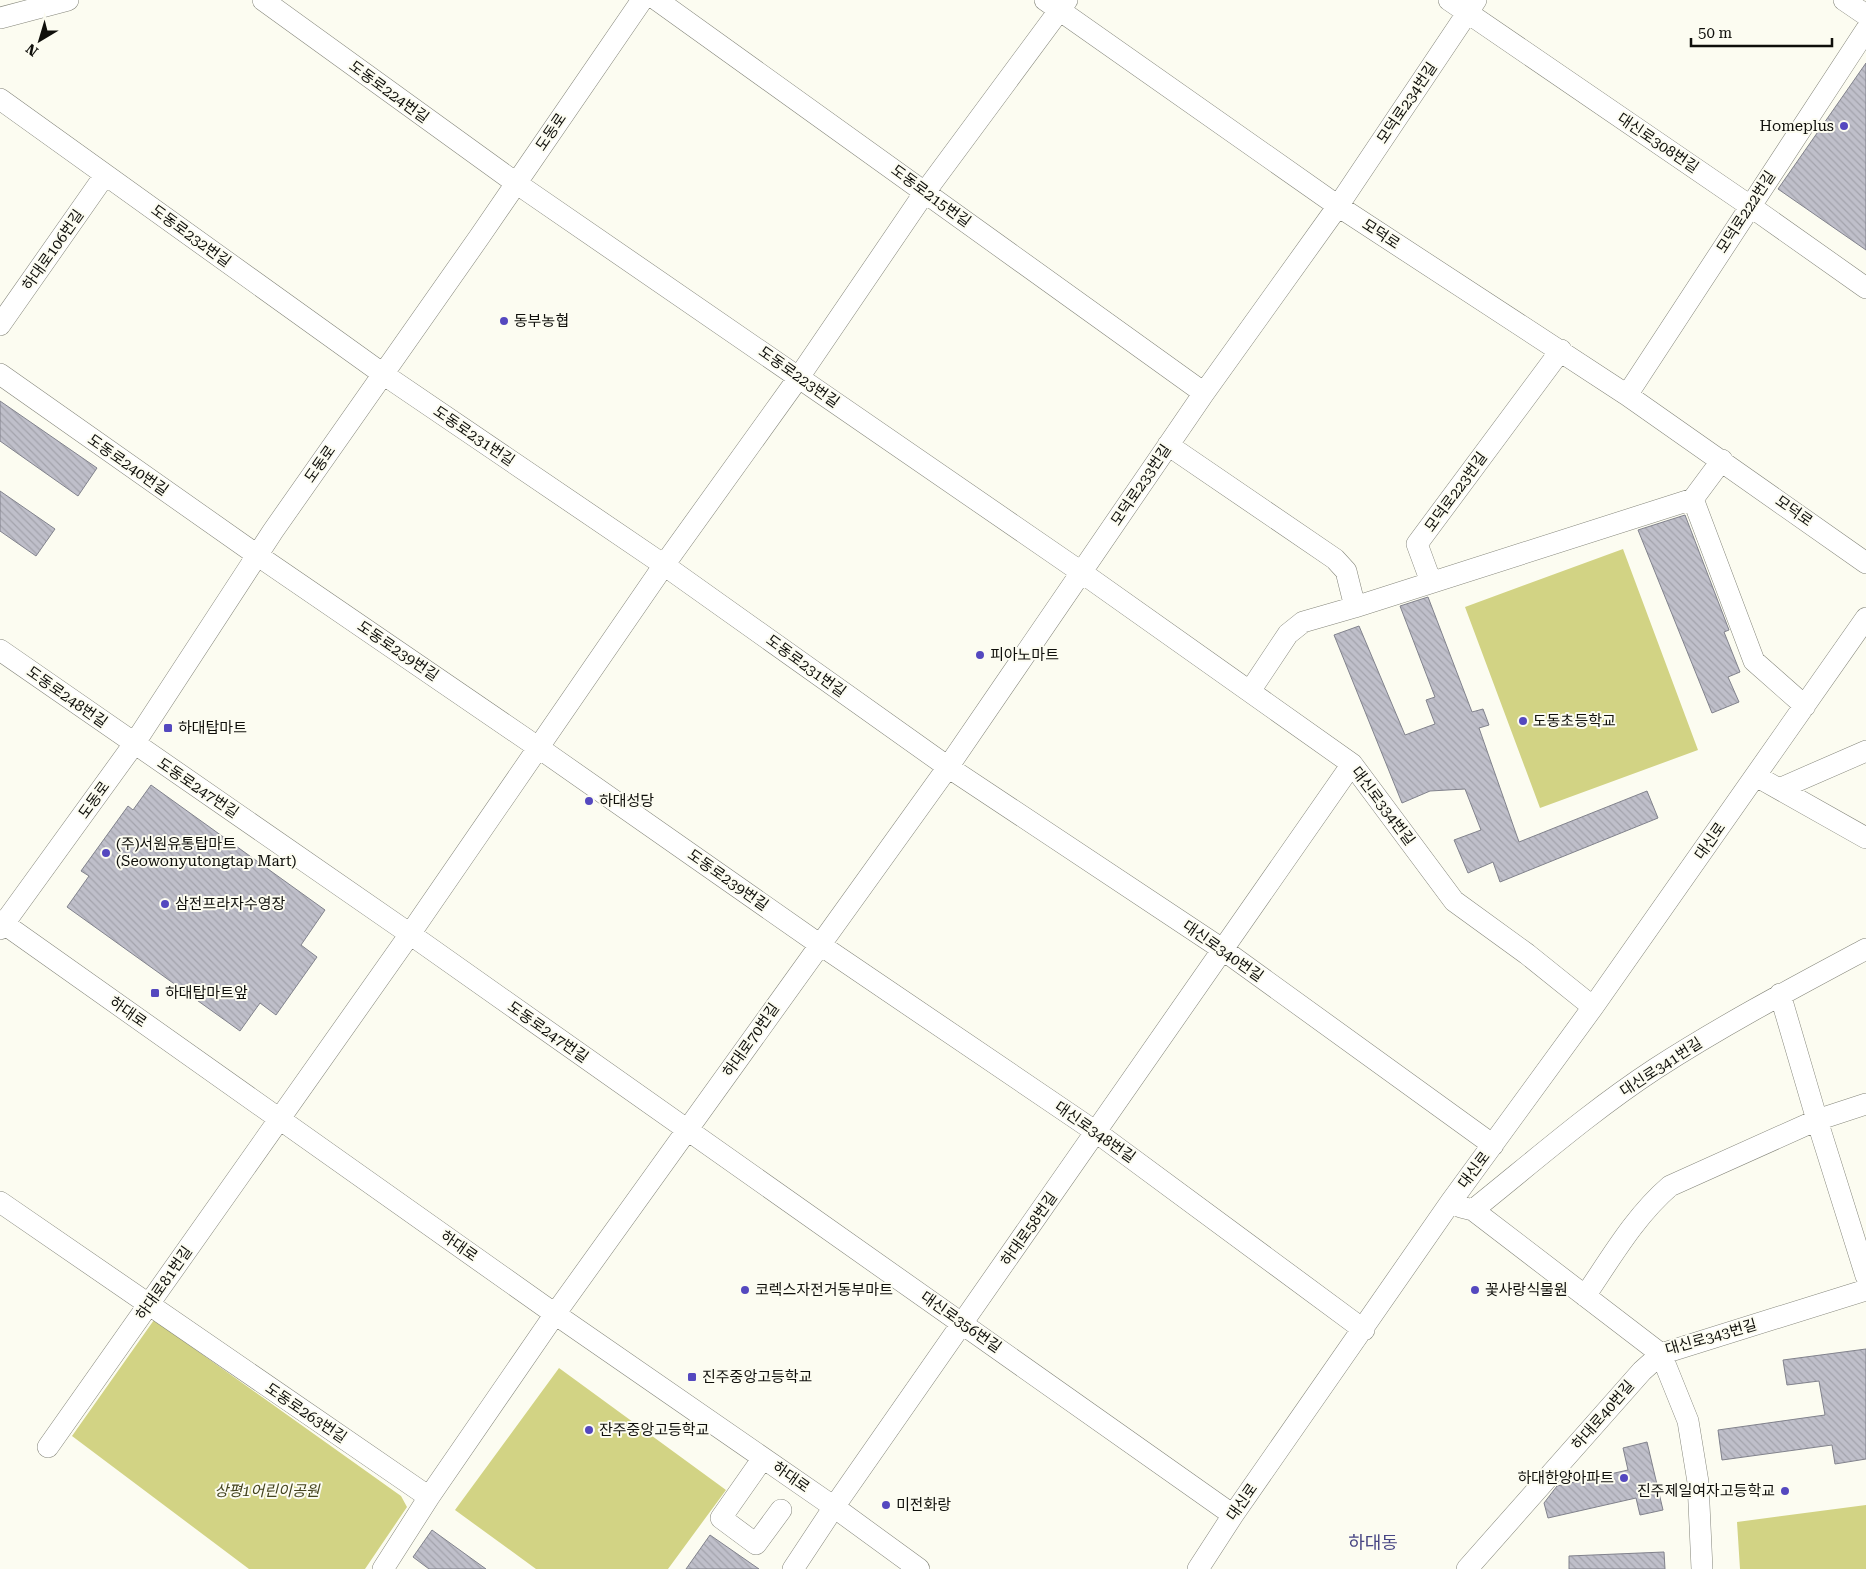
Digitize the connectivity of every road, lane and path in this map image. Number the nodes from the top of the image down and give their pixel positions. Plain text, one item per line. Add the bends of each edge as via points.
1 (68, 0) edge
2 (263, 0) edge
3 (642, 0) edge
4 (657, 0) edge
5 (1449, 0) edge
6 (1844, 0) edge
7 (1058, 4) edge
8 (1472, 6) edge
9 (1866, 15) edge
10 (0, 18) edge
11 (1866, 30) edge
12 (0, 98) edge
13 (105, 175) junction
14 (516, 183) junction
15 (926, 192) junction
16 (1338, 206) junction
17 (1750, 206) junction
18 (1866, 288) edge
19 (0, 325) edge
20 (1561, 350) junction
21 (0, 374) edge
22 (383, 374) junction
23 (799, 378) junction
24 (1204, 393) junction
25 (1627, 394) junction
26 (1168, 445) junction
27 (1722, 460) junction
28 (1693, 499) junction
29 (257, 555) junction
30 (1866, 563) edge
31 (664, 565) junction
32 (1081, 572) junction
33 (1431, 582) junction
34 (1355, 607) junction
35 (1866, 618) edge
36 (0, 650) edge
37 (1250, 691) junction
38 (1805, 706) junction
39 (134, 744) junction
40 (539, 748) junction
41 (1866, 751) edge
42 (1352, 764) junction
43 (948, 767) junction
44 (1756, 776) junction
45 (1779, 790) junction
46 (1866, 838) edge
47 (1, 924) edge
48 (410, 934) junction
49 (819, 944) junction
50 (1222, 949) junction
51 (1866, 949) edge
52 (1780, 994) junction
53 (1593, 1007) junction
54 (1866, 1104) edge
55 (279, 1120) junction
56 (1816, 1120) junction
57 (687, 1130) junction
58 (1096, 1132) junction
59 (1493, 1146) junction
60 (0, 1202) edge
61 (1450, 1204) junction
62 (1473, 1210) junction
63 (1866, 1276) edge
64 (1866, 1290) edge
65 (1584, 1296) junction
66 (149, 1305) junction
67 (555, 1314) junction
68 (963, 1323) junction
69 (1364, 1330) junction
70 (1661, 1354) junction
71 (48, 1447) dead end
72 (763, 1458) junction
73 (428, 1497) junction
74 (834, 1507) junction
75 (781, 1510) dead end
76 (1233, 1515) junction
77 (383, 1569) edge
78 (793, 1569) edge
79 (919, 1569) edge
80 (1198, 1569) edge
81 (1468, 1569) edge
82 (1702, 1569) edge

1 - 10 street
2 - 14 street, 도동로224번길
3 - 14 street, 도동로
4 - 15 street, 도동로215번길
5 - 8 street, 대신로308번길
6 - 9 street
7 - 15 street
7 - 16 street, 모덕로
8 - 16 street, 모덕로234번길
8 - 17 street, 대신로308번길
11 - 17 street, 모덕로222번길
12 - 13 street, 도동로232번길
13 - 19 street, 하대로106번길
13 - 22 street, 도동로232번길
14 - 22 street, 도동로
14 - 23 street, 도동로223번길
15 - 23 street
15 - 24 street, 도동로215번길
16 - 20 street, 모덕로
16 - 24 street, 모덕로233번길
17 - 18 street, 대신로308번길
17 - 25 street, 모덕로222번길
20 - 25 street, 모덕로
20 - 33 street, 모덕로223번길 via 1417,544
21 - 29 street, 도동로240번길
22 - 29 street, 도동로
22 - 31 street, 도동로231번길
23 - 31 street
23 - 32 street, 도동로223번길
24 - 26 street, 모덕로233번길
25 - 27 street, 모덕로
26 - 32 street, 모덕로233번길
26 - 34 street via 1335,559 1346,571
27 - 28 street
27 - 30 street, 모덕로
28 - 33 street
28 - 38 street via 1754,661
29 - 39 street, 도동로
29 - 40 street, 도동로239번길
31 - 40 street
31 - 43 street, 도동로231번길
32 - 37 street, 대신로334번길
32 - 43 street, 모덕로233번길
33 - 34 street
34 - 37 street via 1303,622 1288,634
35 - 38 street, 대신로
36 - 39 street, 도동로248번길
37 - 42 street, 대신로334번길
38 - 44 street, 대신로
39 - 47 street, 도동로
39 - 48 street, 도동로247번길
40 - 48 street
40 - 49 street, 도동로239번길
41 - 45 street
42 - 50 street, 하대로58번길
42 - 53 street, 대신로334번길 via 1454,901 1528,954
43 - 49 street, 하대로70번길
43 - 50 street, 대신로340번길
44 - 45 street
44 - 53 street, 대신로
45 - 46 street
47 - 55 street, 하대로
48 - 55 street
48 - 57 street, 도동로247번길
49 - 57 street, 하대로70번길
49 - 58 street, 대신로348번길
50 - 58 street, 하대로58번길
50 - 59 street, 대신로340번길
51 - 52 street, 대신로341번길
52 - 56 street
52 - 62 street, 대신로341번길 via 1648,1074 1596,1111
53 - 59 street, 대신로
54 - 56 street
55 - 66 street, 하대로81번길
55 - 67 street, 하대로
56 - 63 street
56 - 65 street via 1670,1186 1638,1218
57 - 67 street, 하대로70번길
57 - 68 street, 대신로356번길
58 - 68 street, 하대로58번길
58 - 69 street, 대신로348번길
59 - 61 street, 대신로
60 - 66 street, 도동로263번길
61 - 62 street, 대신로343번길
61 - 69 street, 대신로
62 - 65 street, 대신로343번길
64 - 70 street, 대신로343번길
65 - 70 street, 대신로343번길
66 - 71 street, 하대로81번길
66 - 73 street, 도동로263번길
67 - 72 street, 하대로
67 - 73 street
68 - 74 street, 하대로58번길
68 - 76 street, 대신로356번길
69 - 76 street, 대신로
70 - 81 street, 하대로40번길 via 1642,1371
70 - 82 street via 1688,1421 1698,1482
72 - 74 street, 하대로
72 - 75 street via 721,1518 756,1544
73 - 77 street
74 - 78 street, 하대로58번길
74 - 79 street, 하대로
76 - 80 street, 대신로

